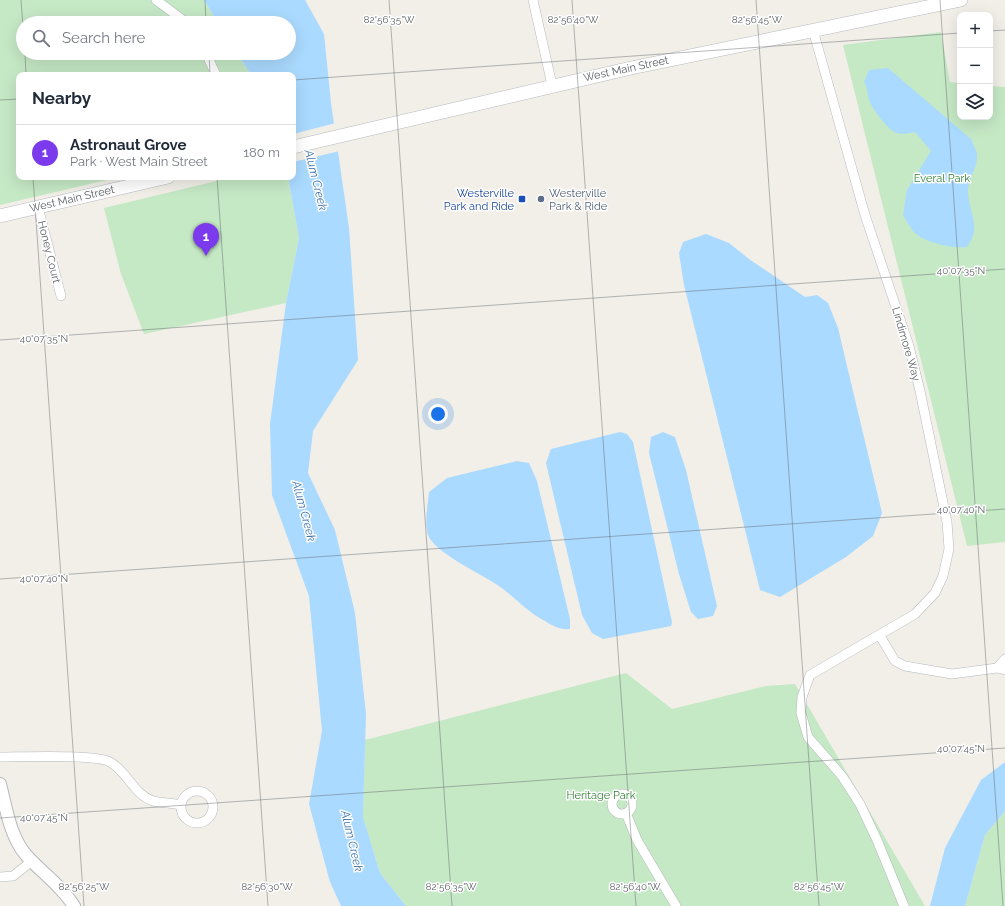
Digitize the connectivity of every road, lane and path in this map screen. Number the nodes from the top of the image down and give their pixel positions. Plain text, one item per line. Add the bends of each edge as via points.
1 (156, 0) edge
2 (533, 0) edge
3 (961, 0) edge
4 (910, 5) edge
5 (178, 16) edge
6 (813, 30) junction
7 (209, 60) edge
8 (215, 72) edge
9 (552, 85) junction
10 (296, 146) edge
11 (155, 180) edge
12 (38, 207) junction
13 (0, 216) edge
14 (60, 296) dead end
15 (880, 636) junction
16 (1005, 659) edge
17 (1001, 669) edge
18 (0, 757) edge
19 (0, 784) edge
20 (181, 805) dead end
21 (626, 813) dead end
22 (32, 861) junction
23 (0, 876) edge
24 (74, 906) edge
25 (676, 906) edge
26 (904, 906) edge

1 - 5 street
2 - 9 street
3 - 4 main road, West Main Street
4 - 6 main road, West Main Street
6 - 9 main road, West Main Street
6 - 15 street, Lindimore Way via 865,215 909,346 947,522 949,549 943,576 935,593 915,614
7 - 8 street
9 - 10 main road, West Main Street
11 - 12 main road, West Main Street
12 - 13 main road, West Main Street
12 - 14 street, Honey Court
15 - 17 street via 894,660 905,666 952,674
15 - 26 street, Lindimore Way via 810,675 802,697 801,713 808,737 842,776 860,804
16 - 17 street
18 - 20 street via 93,758 110,761 153,801
19 - 22 street via 16,839
21 - 25 street via 637,840
22 - 23 street via 13,876
22 - 24 street via 57,883

